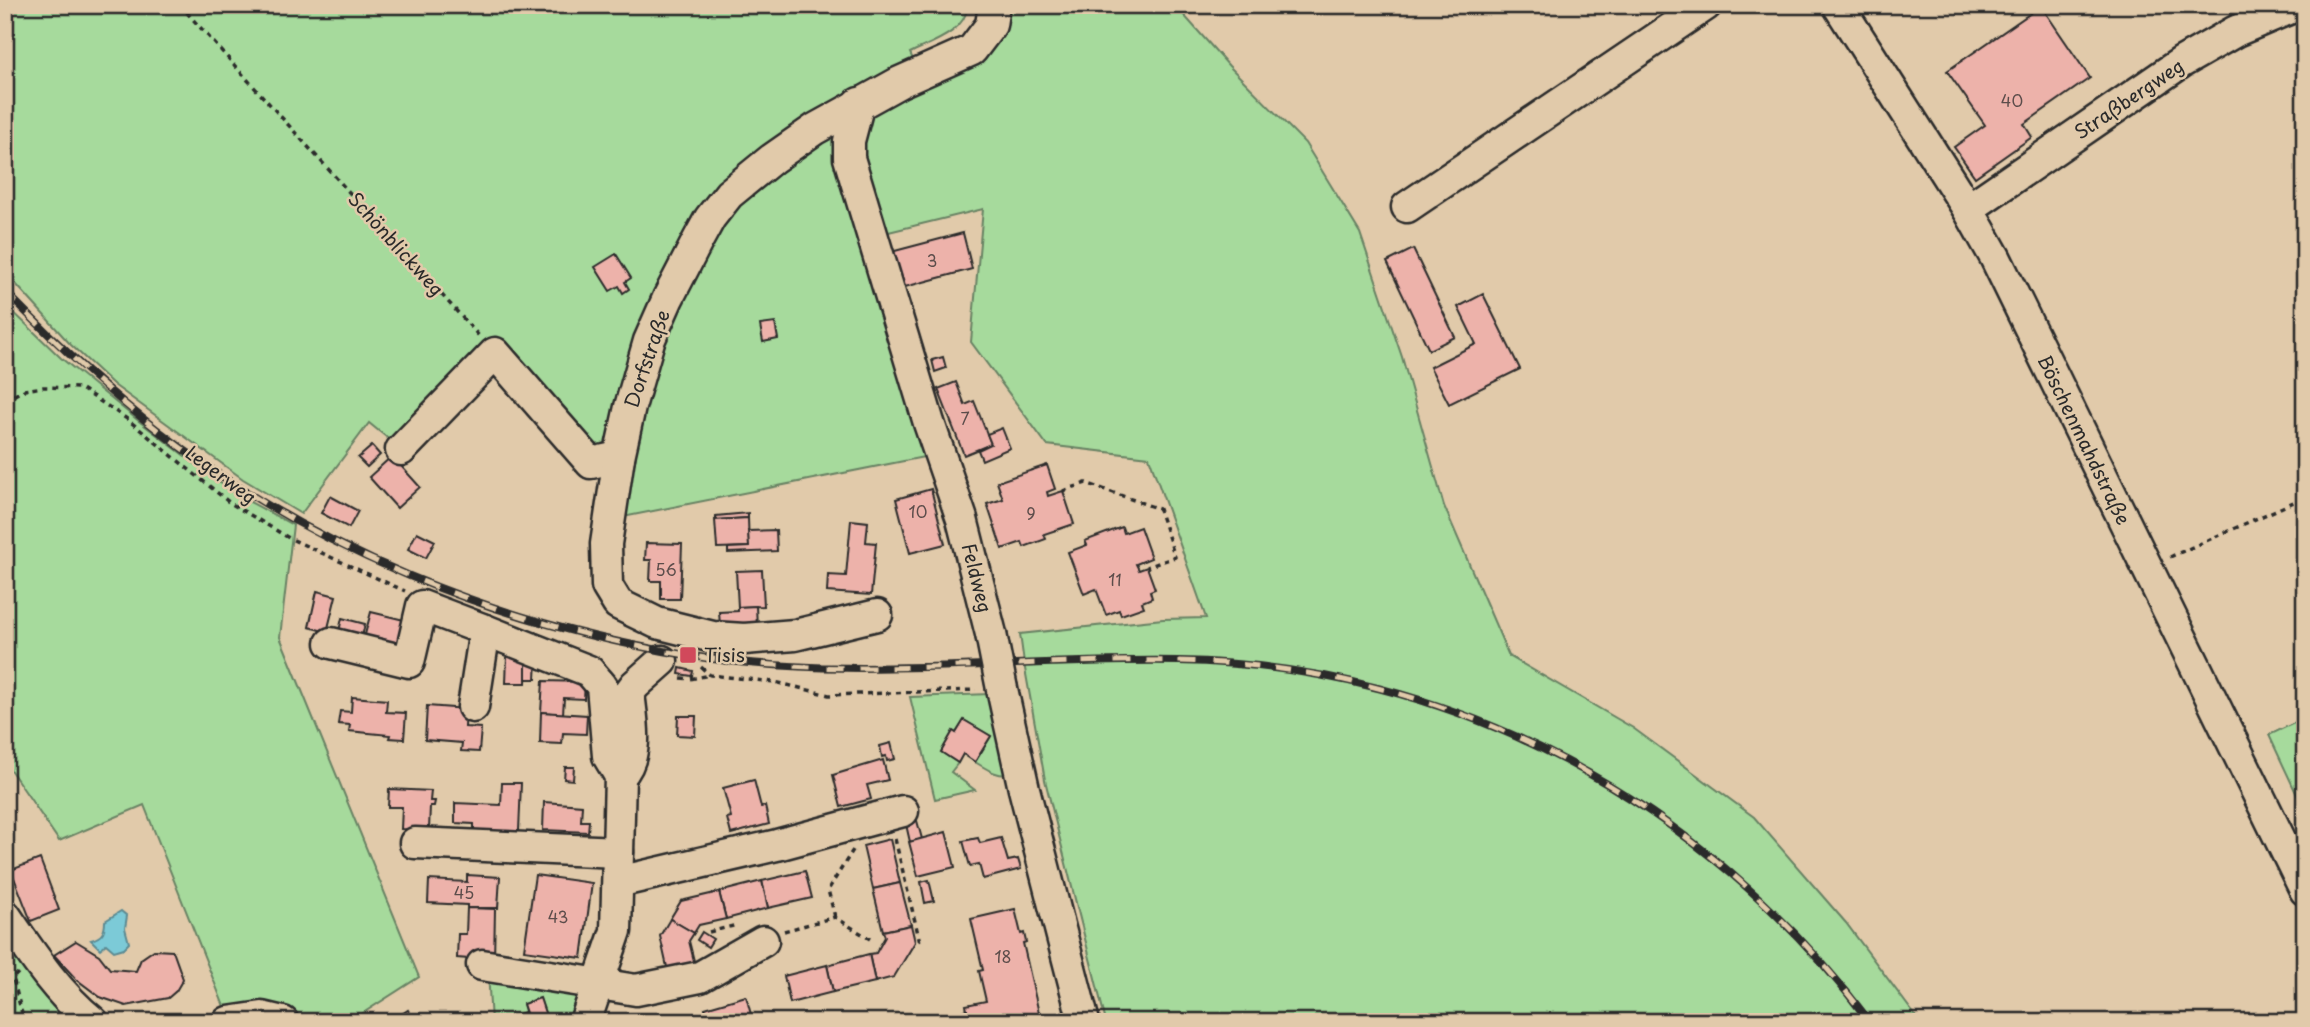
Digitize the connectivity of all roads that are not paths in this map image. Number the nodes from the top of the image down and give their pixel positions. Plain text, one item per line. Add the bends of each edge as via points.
1 (994, 5) edge
2 (1706, 5) edge
3 (1838, 5) edge
4 (2298, 5) edge
5 (859, 103) junction
6 (815, 129) junction
7 (849, 141) junction
8 (1407, 207) dead end
9 (1968, 209) junction
10 (401, 450) dead end
11 (619, 457) junction
12 (877, 615) dead end
13 (485, 631) junction
14 (331, 643) dead end
15 (662, 661) dead end
16 (473, 707) dead end
17 (620, 776) junction
18 (898, 822) road end
19 (415, 843) dead end
20 (618, 852) junction
21 (618, 882) junction
22 (2305, 890) edge
23 (5, 915) edge
24 (763, 941) road end
25 (482, 965) dead end
26 (598, 984) junction
27 (93, 1022) edge
28 (228, 1022) edge
29 (283, 1022) edge
30 (585, 1022) edge
31 (1084, 1022) edge

1 - 5 street, Dorfstraße via 991,25 972,50
2 - 8 street
3 - 9 street, Böschenmahdstraße
4 - 9 street, Straßbergweg via 2236,31 2182,62
5 - 6 street, Dorfstraße
5 - 7 street, Feldweg
6 - 7 street
6 - 11 street, Dorfstraße via 744,181 710,218 649,341
7 - 31 street, Feldweg, bridge via 849,158 962,519 991,634 990,690 1024,789
9 - 22 street, Böschenmahdstraße
10 - 11 street via 495,353 591,463
11 - 12 street, Dorfstraße via 606,544 607,586 618,604 657,623 713,637 744,639 795,635
13 - 14 street via 422,606 409,662
13 - 16 street
13 - 17 street via 589,671 602,686 608,757
15 - 17 street via 629,693 632,758
17 - 20 street
18 - 21 street
19 - 20 street
20 - 21 street
21 - 26 street via 615,931
23 - 27 street via 75,1007
24 - 26 street via 700,977 636,990
25 - 26 street
26 - 30 street
28 - 29 street via 262,1017

